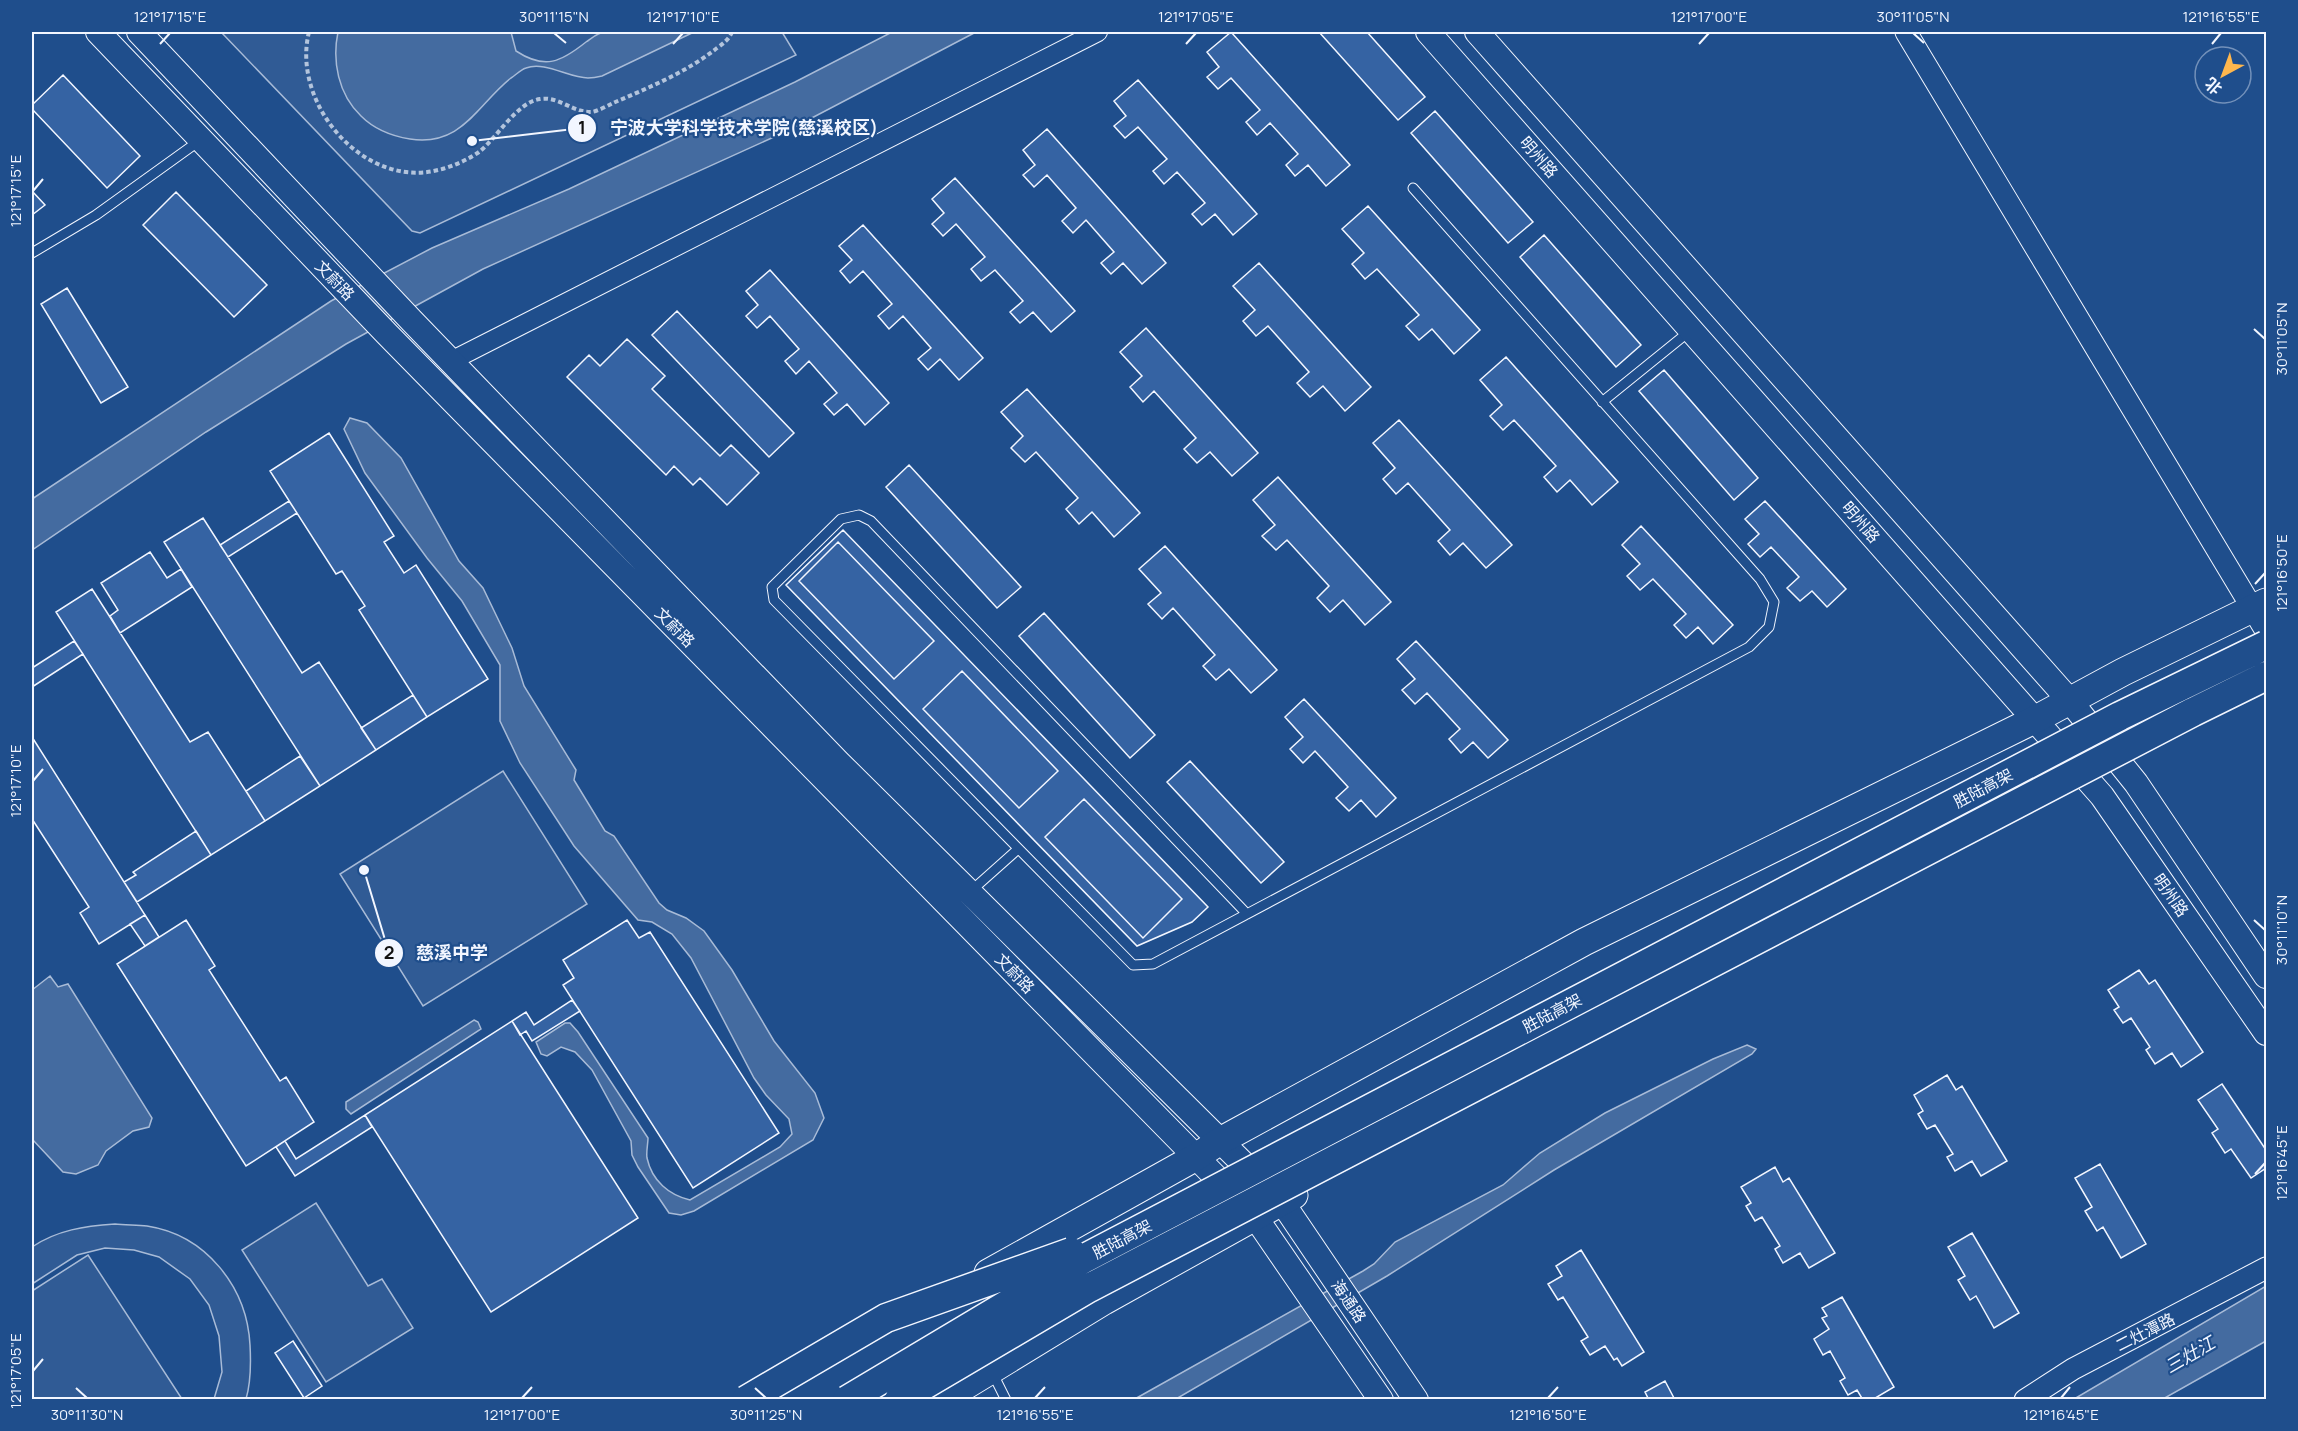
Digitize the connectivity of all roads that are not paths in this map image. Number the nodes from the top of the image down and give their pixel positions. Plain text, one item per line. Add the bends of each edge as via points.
1 (139, 32) edge
2 (1098, 32) edge
3 (1428, 32) edge
4 (1478, 32) edge
5 (1906, 32) edge
6 (100, 33) edge
7 (201, 139) junction
8 (1413, 188) dead end
9 (32, 253) edge
10 (1691, 329) junction
11 (451, 361) junction
12 (1602, 402) junction
13 (2259, 605) edge
14 (2266, 632) edge
15 (2266, 645) edge
16 (2266, 667) edge
17 (2266, 676) edge
18 (2070, 700) junction
19 (2036, 719) junction
20 (1018, 849) junction
21 (970, 893) junction
22 (1247, 914) junction
23 (2266, 976) edge
24 (2266, 1033) edge
25 (1220, 1141) junction
26 (1196, 1157) junction
27 (1282, 1202) junction
28 (1256, 1218) junction
29 (1150, 1225) junction
30 (2266, 1268) edge
31 (991, 1370) junction
32 (746, 1400) edge
33 (771, 1400) edge
34 (847, 1400) edge
35 (899, 1400) edge
36 (942, 1400) edge
37 (1006, 1400) edge
38 (1381, 1400) edge
39 (1416, 1400) edge
40 (2025, 1400) edge

1 - 11 main road, 文蔚路
2 - 11 street
3 - 10 main road, 明州路
4 - 18 main road, 明州路
5 - 13 street
6 - 7 main road, 文蔚路
7 - 9 lane via 96,215
7 - 26 main road, 文蔚路 via 380,327
8 - 12 lane
10 - 12 lane
10 - 19 main road, 明州路
11 - 21 main road, 文蔚路 via 838,762
12 - 22 lane via 1760,579 1774,602 1769,627 1749,647
13 - 14 street
13 - 18 main road
15 - 29 highway, 胜陆高架, bridge via 2120,716
16 - 27 main road via 2112,743
17 - 35 highway, 胜陆高架, bridge via 1089,1288
18 - 19 main road
18 - 23 main road, 明州路 via 2136,783
19 - 24 main road, 明州路 via 2102,796
19 - 25 main road via 1584,942
20 - 21 lane
20 - 22 lane via 1133,965 1152,964
20 - 22 lane via 774,600 772,587 842,519 859,515 871,521
21 - 25 main road, 文蔚路
25 - 26 main road
25 - 27 main road, 文蔚路
26 - 28 main road, 文蔚路
26 - 33 main road via 924,1309
27 - 28 main road
27 - 39 main road, 海通路
28 - 31 main road via 1104,1301
28 - 38 main road, 海通路
29 - 32 highway, bridge via 886,1318
29 - 34 highway, 胜陆高架, bridge via 1085,1258
30 - 40 street, 二灶潭路 via 2073,1369
31 - 36 main road
31 - 37 lane

